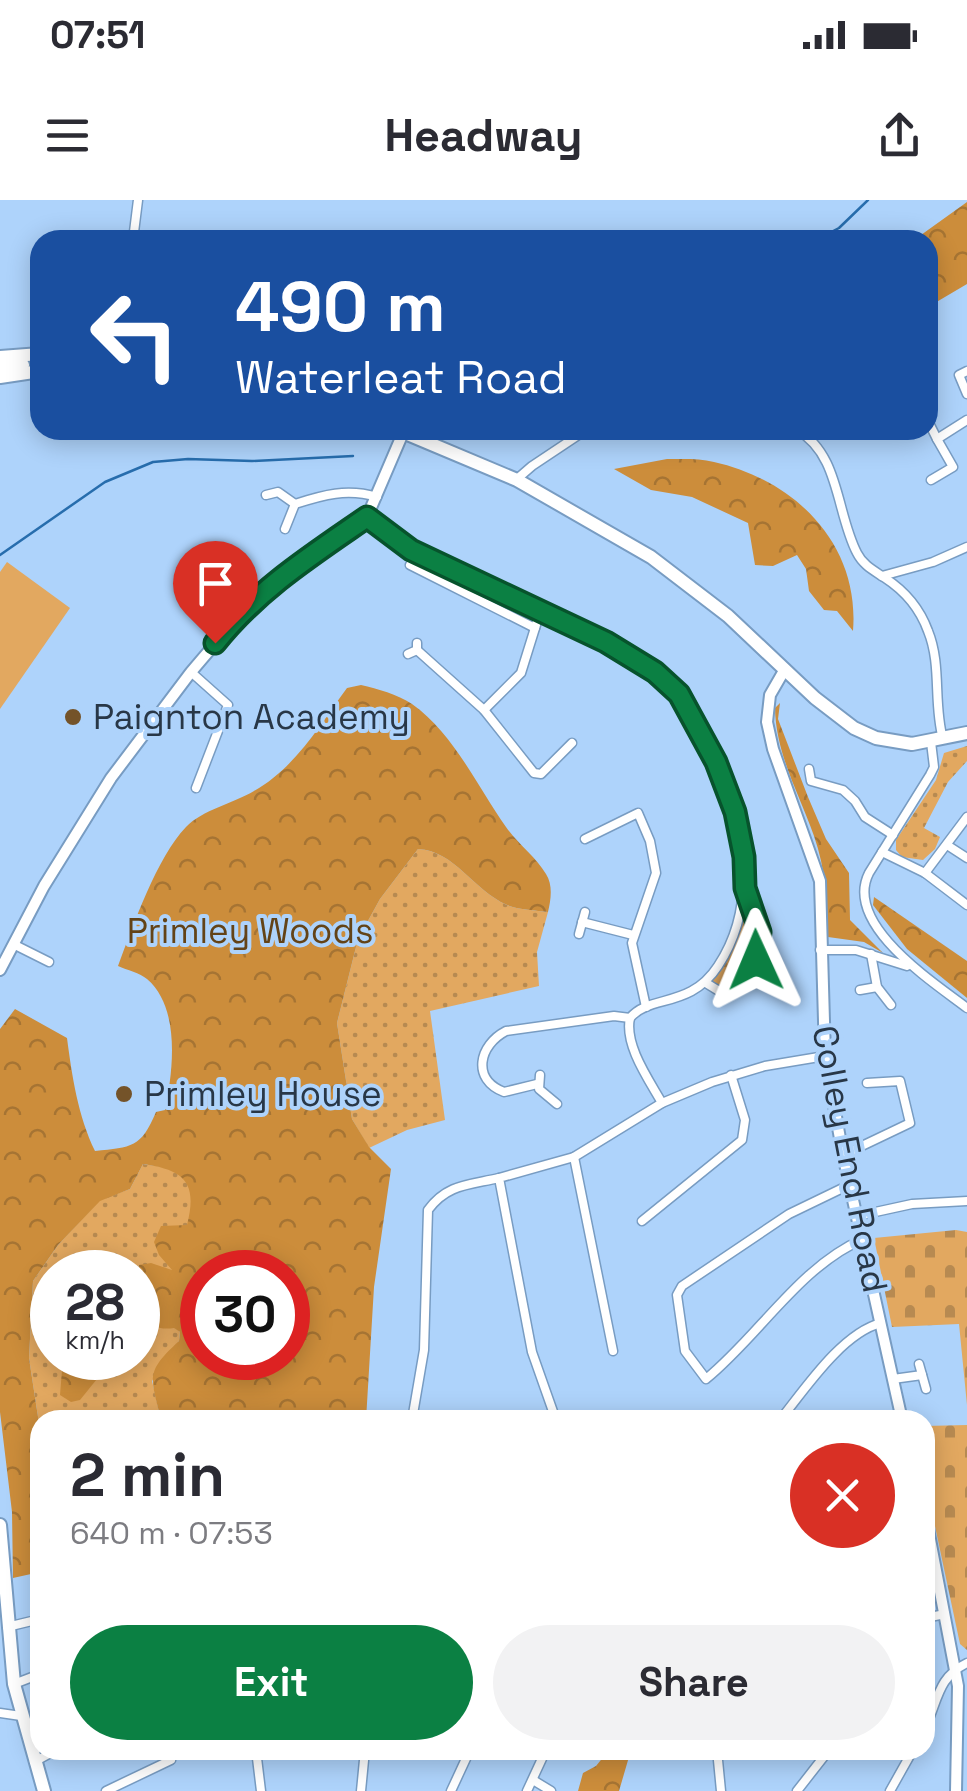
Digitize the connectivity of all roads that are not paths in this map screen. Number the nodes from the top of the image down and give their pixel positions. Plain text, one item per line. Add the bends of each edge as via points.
1 (138, 200) edge
2 (134, 230) edge
3 (30, 355) edge
4 (0, 358) edge
5 (30, 367) edge
6 (0, 368) edge
7 (30, 370) edge
8 (967, 371) edge
9 (0, 377) edge
10 (967, 394) edge
11 (967, 420) edge
12 (938, 437) edge
13 (398, 440) edge
14 (422, 440) edge
15 (571, 440) edge
16 (813, 440) edge
17 (938, 440) edge
18 (517, 480) junction
19 (931, 480) dead end
20 (266, 495) dead end
21 (377, 497) junction
22 (295, 504) junction
23 (367, 517) junction
24 (285, 528) dead end
25 (967, 548) edge
26 (410, 565) dead end
27 (882, 576) junction
28 (540, 612) junction
29 (535, 628) junction
30 (408, 654) dead end
31 (786, 669) junction
32 (192, 672) junction
33 (484, 710) junction
34 (967, 733) edge
35 (937, 740) junction
36 (572, 743) dead end
37 (809, 769) dead end
38 (196, 788) dead end
39 (967, 817) edge
40 (596, 834) junction
41 (892, 834) junction
42 (585, 840) dead end
43 (948, 844) junction
44 (600, 845) dead end
45 (882, 852) junction
46 (967, 858) edge
47 (925, 873) junction
48 (745, 888) junction
49 (967, 905) edge
50 (585, 912) dead end
51 (582, 922) junction
52 (579, 934) dead end
53 (633, 935) junction
54 (15, 945) junction
55 (820, 950) junction
56 (871, 954) junction
57 (49, 962) dead end
58 (911, 967) junction
59 (0, 970) edge
60 (706, 983) junction
61 (877, 987) junction
62 (860, 990) dead end
63 (891, 1005) dead end
64 (646, 1008) junction
65 (967, 1008) edge
66 (630, 1018) junction
67 (826, 1056) junction
68 (731, 1075) junction
69 (867, 1083) dead end
70 (662, 1103) junction
71 (557, 1104) dead end
72 (843, 1155) junction
73 (574, 1156) junction
74 (498, 1178) junction
75 (849, 1185) junction
76 (967, 1201) edge
77 (856, 1216) junction
78 (642, 1221) dead end
79 (864, 1239) junction
80 (881, 1323) junction
81 (612, 1353) dead end
82 (919, 1364) dead end
83 (922, 1375) junction
84 (892, 1378) junction
85 (926, 1389) dead end
86 (414, 1410) edge
87 (552, 1410) edge
88 (788, 1410) edge
89 (900, 1410) edge
90 (0, 1528) edge
91 (935, 1563) edge
92 (3, 1609) edge
93 (945, 1614) junction
94 (935, 1616) edge
95 (30, 1621) edge
96 (7, 1627) junction
97 (962, 1666) edge
98 (30, 1678) edge
99 (14, 1684) junction
100 (935, 1700) edge
101 (0, 1713) edge
102 (21, 1716) junction
103 (30, 1748) edge
104 (38, 1760) edge
105 (172, 1760) dead end
106 (257, 1760) edge
107 (364, 1760) edge
108 (465, 1760) edge
109 (542, 1760) edge
110 (719, 1760) edge
111 (822, 1760) edge
112 (907, 1760) edge
113 (34, 1762) joint
114 (533, 1780) junction
115 (44, 1791) edge
116 (106, 1791) edge
117 (261, 1791) edge
118 (361, 1791) edge
119 (451, 1791) edge
120 (527, 1791) edge
121 (552, 1791) edge
122 (721, 1791) edge
123 (798, 1791) edge
124 (890, 1791) edge
125 (956, 1791) edge

1 - 2 street
3 - 4 main road
5 - 6 main road
7 - 9 main road
8 - 10 street via 959,375
11 - 12 street
13 - 21 street
14 - 18 main road
15 - 18 street
16 - 27 street via 858,556
17 - 19 street via 953,468
18 - 31 main road via 651,557
20 - 22 street via 278,492
21 - 22 street via 358,491
21 - 23 street
22 - 24 street
23 - 28 street via 411,550
23 - 32 street via 249,604
25 - 27 street
26 - 29 street via 417,575
27 - 35 street via 913,602 928,632
28 - 29 street
28 - 48 street via 655,672 688,705 735,812
29 - 33 street via 521,673
30 - 33 street via 417,646
31 - 35 main road via 854,728 897,743
31 - 55 street, Colley End Road via 770,695 767,722 820,881
32 - 38 street via 228,706
32 - 54 street via 97,797
33 - 36 street via 534,773 541,774
34 - 35 main road
35 - 41 street via 934,767
37 - 41 street via 811,781 843,790 865,817
39 - 43 street
40 - 42 street
40 - 44 street
40 - 53 street via 638,813 650,841 656,880
41 - 45 street
43 - 46 street
43 - 47 street
45 - 47 street
45 - 58 street via 865,880 864,902
47 - 49 street
48 - 60 street via 728,948
48 - 60 street via 760,932 756,960 733,986 719,991
50 - 51 street
51 - 52 street
51 - 53 street
53 - 64 street
54 - 57 street
54 - 59 street
55 - 56 street
55 - 67 street, Colley End Road
56 - 58 street
56 - 61 street
58 - 65 street
60 - 64 street
61 - 62 street
61 - 63 street
64 - 66 street
66 - 70 street via 630,1035
66 - 71 street via 493,1038 482,1055 491,1084 504,1092 539,1079
67 - 68 street
67 - 72 street, Colley End Road
68 - 70 street
68 - 78 street via 745,1120 742,1140
69 - 72 street via 900,1080 910,1123
70 - 73 street
72 - 75 street, Colley End Road
73 - 74 street
73 - 81 street
74 - 86 street via 450,1189 428,1210 424,1350
74 - 87 street via 532,1352
75 - 77 street, Colley End Road
75 - 79 street via 789,1214 682,1286 684,1351 706,1380 820,1265
76 - 77 street
77 - 79 street, Colley End Road
79 - 80 street, Colley End Road
80 - 84 street, Colley End Road
80 - 88 street via 828,1361
82 - 83 street
83 - 84 street
83 - 85 street
84 - 89 street, Colley End Road
90 - 92 main road
91 - 93 street
92 - 96 main road
93 - 94 street
93 - 97 street
95 - 96 street
96 - 99 main road
97 - 100 street
97 - 125 street
98 - 99 street
99 - 102 main road
101 - 102 street
102 - 103 main road
104 - 113 street
105 - 116 street
106 - 117 street
107 - 118 street
108 - 119 street
109 - 114 street
110 - 122 street
111 - 123 street
112 - 124 street
113 - 115 main road
114 - 120 street
114 - 121 street

